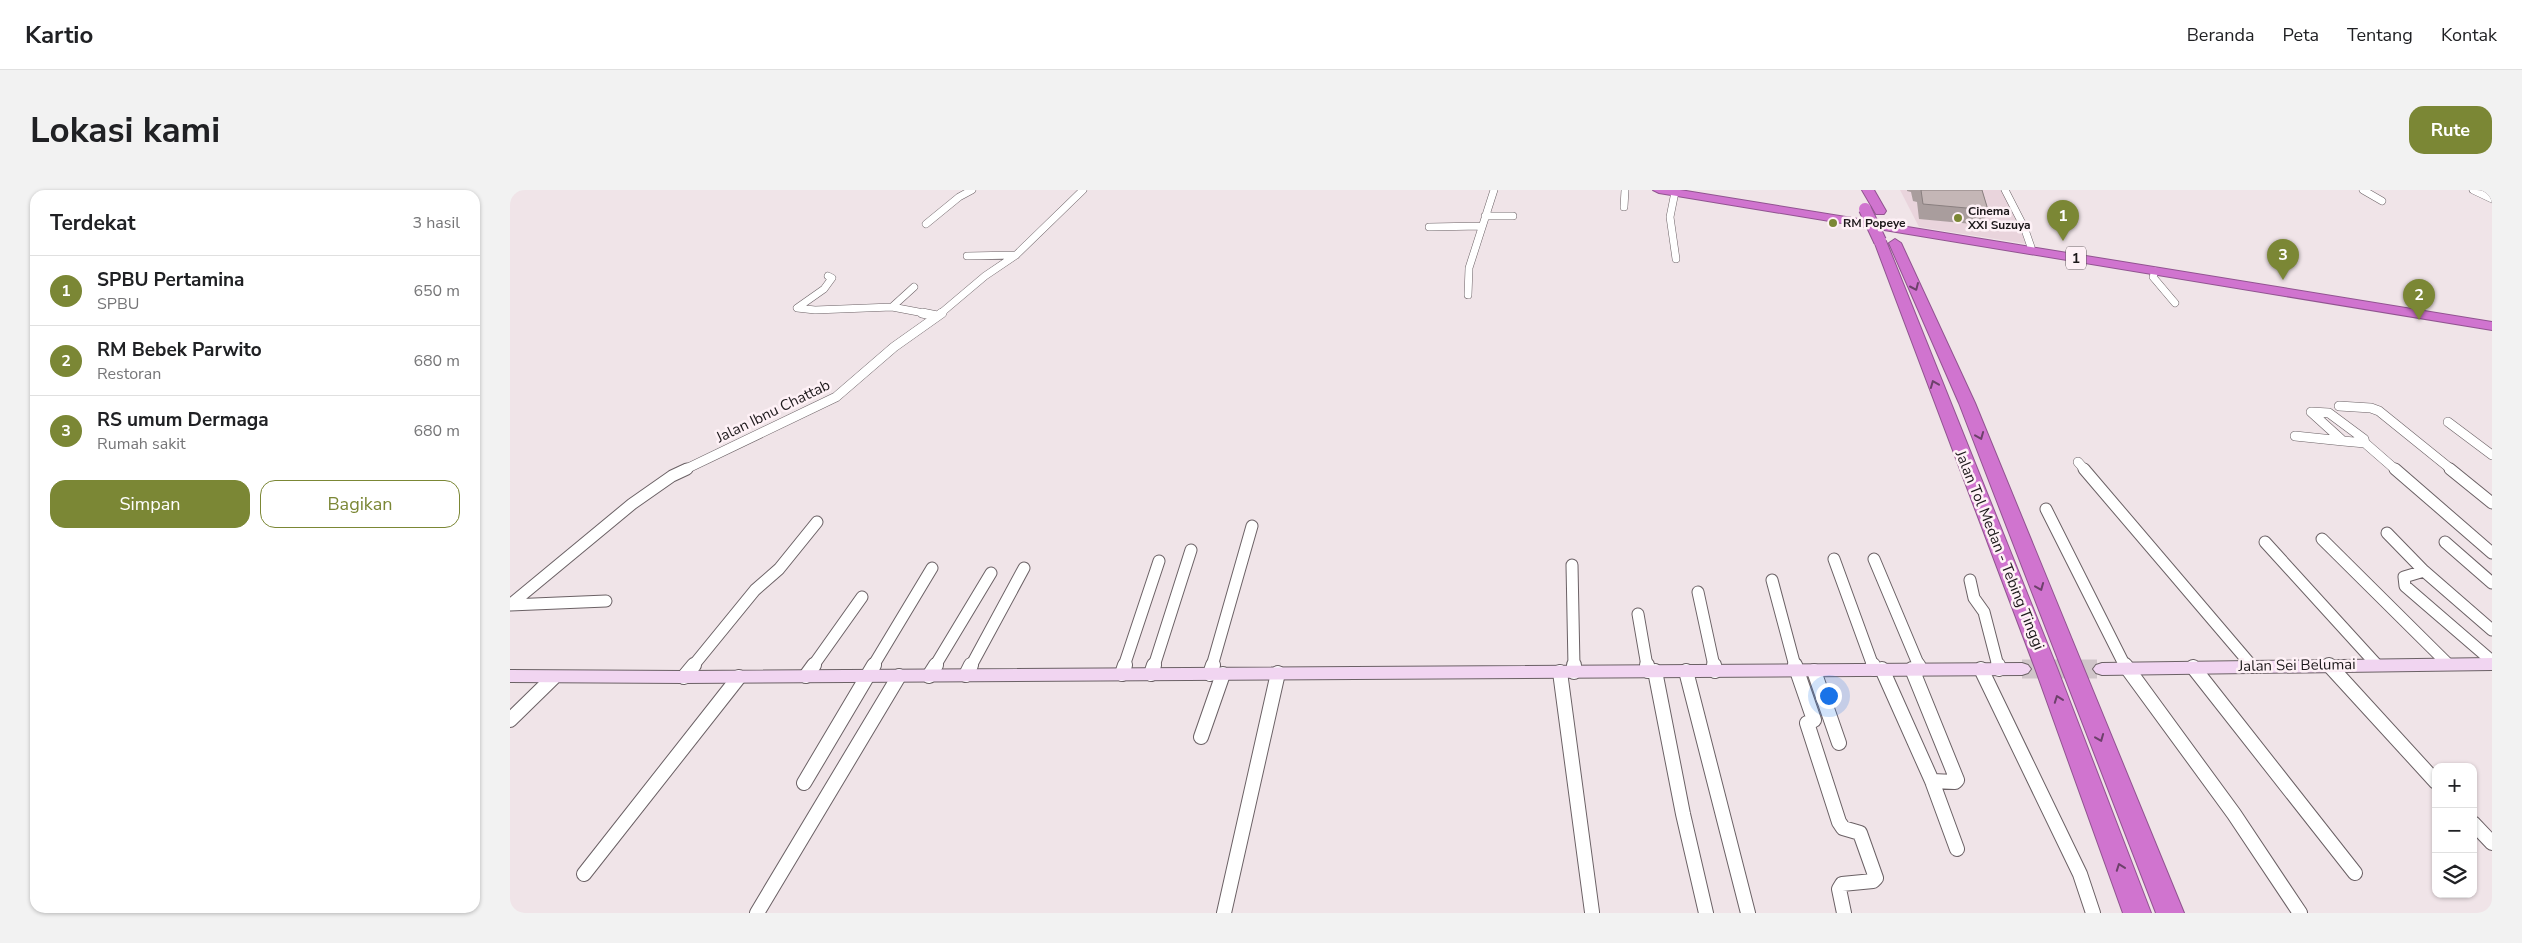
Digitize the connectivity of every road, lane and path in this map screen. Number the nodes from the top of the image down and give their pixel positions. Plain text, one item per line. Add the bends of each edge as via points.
1 (972, 190) edge
2 (1083, 190) edge
3 (1494, 190) edge
4 (1625, 190) edge
5 (1659, 190) edge
6 (1855, 190) edge
7 (1868, 190) edge
8 (2005, 190) edge
9 (2363, 190) edge
10 (2473, 190) edge
11 (1676, 191) edge
12 (2492, 199) edge
13 (2382, 201) dead end
14 (1624, 207) dead end
15 (1485, 216) junction
16 (1513, 216) dead end
17 (926, 224) dead end
18 (1481, 226) junction
19 (1429, 227) dead end
20 (1887, 242) junction
21 (2031, 247) junction
22 (967, 256) dead end
23 (1008, 257) junction
24 (1676, 259) dead end
25 (2155, 271) junction
26 (828, 276) dead end
27 (914, 287) dead end
28 (1468, 295) dead end
29 (2175, 303) dead end
30 (892, 307) junction
31 (937, 316) junction
32 (2492, 321) edge
33 (2492, 326) edge
34 (2339, 406) dead end
35 (2448, 422) dead end
36 (2295, 436) dead end
37 (2343, 441) junction
38 (2365, 443) junction
39 (2492, 455) edge
40 (2078, 462) dead end
41 (2492, 503) edge
42 (2046, 509) dead end
43 (817, 522) dead end
44 (1252, 526) dead end
45 (2387, 533) dead end
46 (2322, 539) dead end
47 (2265, 542) dead end
48 (2445, 542) dead end
49 (1191, 550) dead end
50 (2492, 553) edge
51 (1834, 559) dead end
52 (1874, 559) dead end
53 (1159, 561) dead end
54 (1572, 565) dead end
55 (932, 568) dead end
56 (1024, 568) dead end
57 (2424, 571) junction
58 (991, 573) dead end
59 (1772, 580) dead end
60 (1970, 580) dead end
61 (2492, 583) edge
62 (1698, 592) dead end
63 (862, 597) dead end
64 (606, 602) dead end
65 (510, 605) edge
66 (1638, 614) dead end
67 (2492, 630) edge
68 (2492, 663) edge
69 (2448, 664) junction
70 (2329, 665) junction
71 (2378, 665) junction
72 (2252, 666) junction
73 (2193, 667) junction
74 (2126, 668) junction
75 (1878, 669) junction
76 (1916, 669) junction
77 (1982, 669) junction
78 (1999, 669) junction
79 (2022, 669) tunnel mouth
80 (2102, 669) tunnel mouth
81 (1651, 671) junction
82 (1686, 671) junction
83 (1715, 671) junction
84 (1567, 672) junction
85 (1806, 672) junction
86 (1278, 673) junction
87 (1122, 674) junction
88 (1150, 674) junction
89 (1217, 674) junction
90 (869, 675) junction
91 (966, 675) junction
92 (510, 676) edge
93 (806, 676) junction
94 (899, 676) junction
95 (929, 676) junction
96 (684, 677) junction
97 (740, 677) junction
98 (553, 678) junction
99 (510, 720) edge
100 (1201, 737) dead end
101 (1839, 743) dead end
102 (2432, 778) edge
103 (1932, 781) junction
104 (804, 782) dead end
105 (2477, 827) edge
106 (2492, 843) edge
107 (1957, 849) dead end
108 (2354, 873) dead end
109 (584, 874) dead end
110 (1592, 912) dead end
111 (758, 913) edge
112 (1224, 913) edge
113 (1706, 913) edge
114 (1748, 913) edge
115 (1844, 913) edge
116 (2093, 913) edge
117 (2138, 913) edge
118 (2170, 913) edge
119 (2300, 913) edge

1 - 17 street
2 - 23 street, Jalan Ibnu Chattab
3 - 15 street
4 - 14 street
5 - 11 highway, 1
6 - 20 highway, Jalan Tol Medan - Tebing Tinggi, bridge
7 - 20 highway via 1880,211
8 - 21 street
9 - 13 street
10 - 12 street
11 - 21 highway, 1
11 - 24 street via 1671,212
11 - 25 highway, 1
15 - 16 street
15 - 18 street
18 - 19 street
18 - 28 street via 1470,268
117 -> 20 highway, Jalan Tol Medan - Tebing Tinggi
20 -> 118 highway, Jalan Tol Medan - Tebing Tinggi via 1967,403
21 - 32 highway, 1
22 - 23 street
23 - 31 street, Jalan Ibnu Chattab
25 - 29 street via 2153,277
25 - 33 highway, 1
26 - 30 street via 832,278 824,289 796,308
27 - 30 street
30 - 31 street
31 - 65 street, Jalan Ibnu Chattab via 828,402 685,468 659,484
34 - 41 street via 2379,411
35 - 39 street
36 - 37 street
37 - 38 street
37 - 38 street via 2311,412 2331,414
38 - 50 street
40 - 72 street
42 - 74 street
43 - 96 street via 779,569 755,590
44 - 89 street
45 - 57 street
46 - 69 street
47 - 71 street
48 - 61 street
49 - 88 street
51 - 75 street
52 - 76 street
53 - 87 street
54 - 84 street
55 - 90 street
56 - 91 street
57 - 67 street
57 - 68 street via 2404,576 2405,586
58 - 95 street
59 - 85 street
60 - 78 street via 1972,594 1988,623
62 - 83 street
63 - 93 street
64 - 65 street
66 - 81 street
68 - 69 street, Jalan Sei Belumai
69 - 71 street, Jalan Sei Belumai
70 - 71 street, Jalan Sei Belumai
70 - 72 street, Jalan Sei Belumai
70 - 102 street
72 - 73 street, Jalan Sei Belumai
73 - 74 street, Jalan Sei Belumai
73 - 108 street
74 - 80 street, Jalan Sei Belumai
74 - 119 street via 2234,814
75 - 76 street
75 - 85 street
75 - 103 street
76 - 77 street
76 - 103 street via 1957,780
77 - 78 street
77 - 116 street via 2076,865
78 - 79 street
81 - 82 street
81 - 84 street
81 - 113 street
82 - 83 street
82 - 114 street
83 - 85 street
84 - 86 street
84 - 110 street
85 - 101 street
85 - 115 street via 1814,720 1807,723 1839,822 1843,828 1860,833 1876,878 1870,882 1842,884 1839,889
86 - 89 street
86 - 112 street
87 - 88 street
87 - 91 street
88 - 89 street
89 - 100 street
90 - 93 street
90 - 94 street
90 - 104 street
91 - 95 street
92 - 98 street
93 - 97 street
94 - 95 street
94 - 111 street
96 - 97 street
96 - 98 street
97 - 109 street
98 - 99 street
103 - 107 street
105 - 106 street

